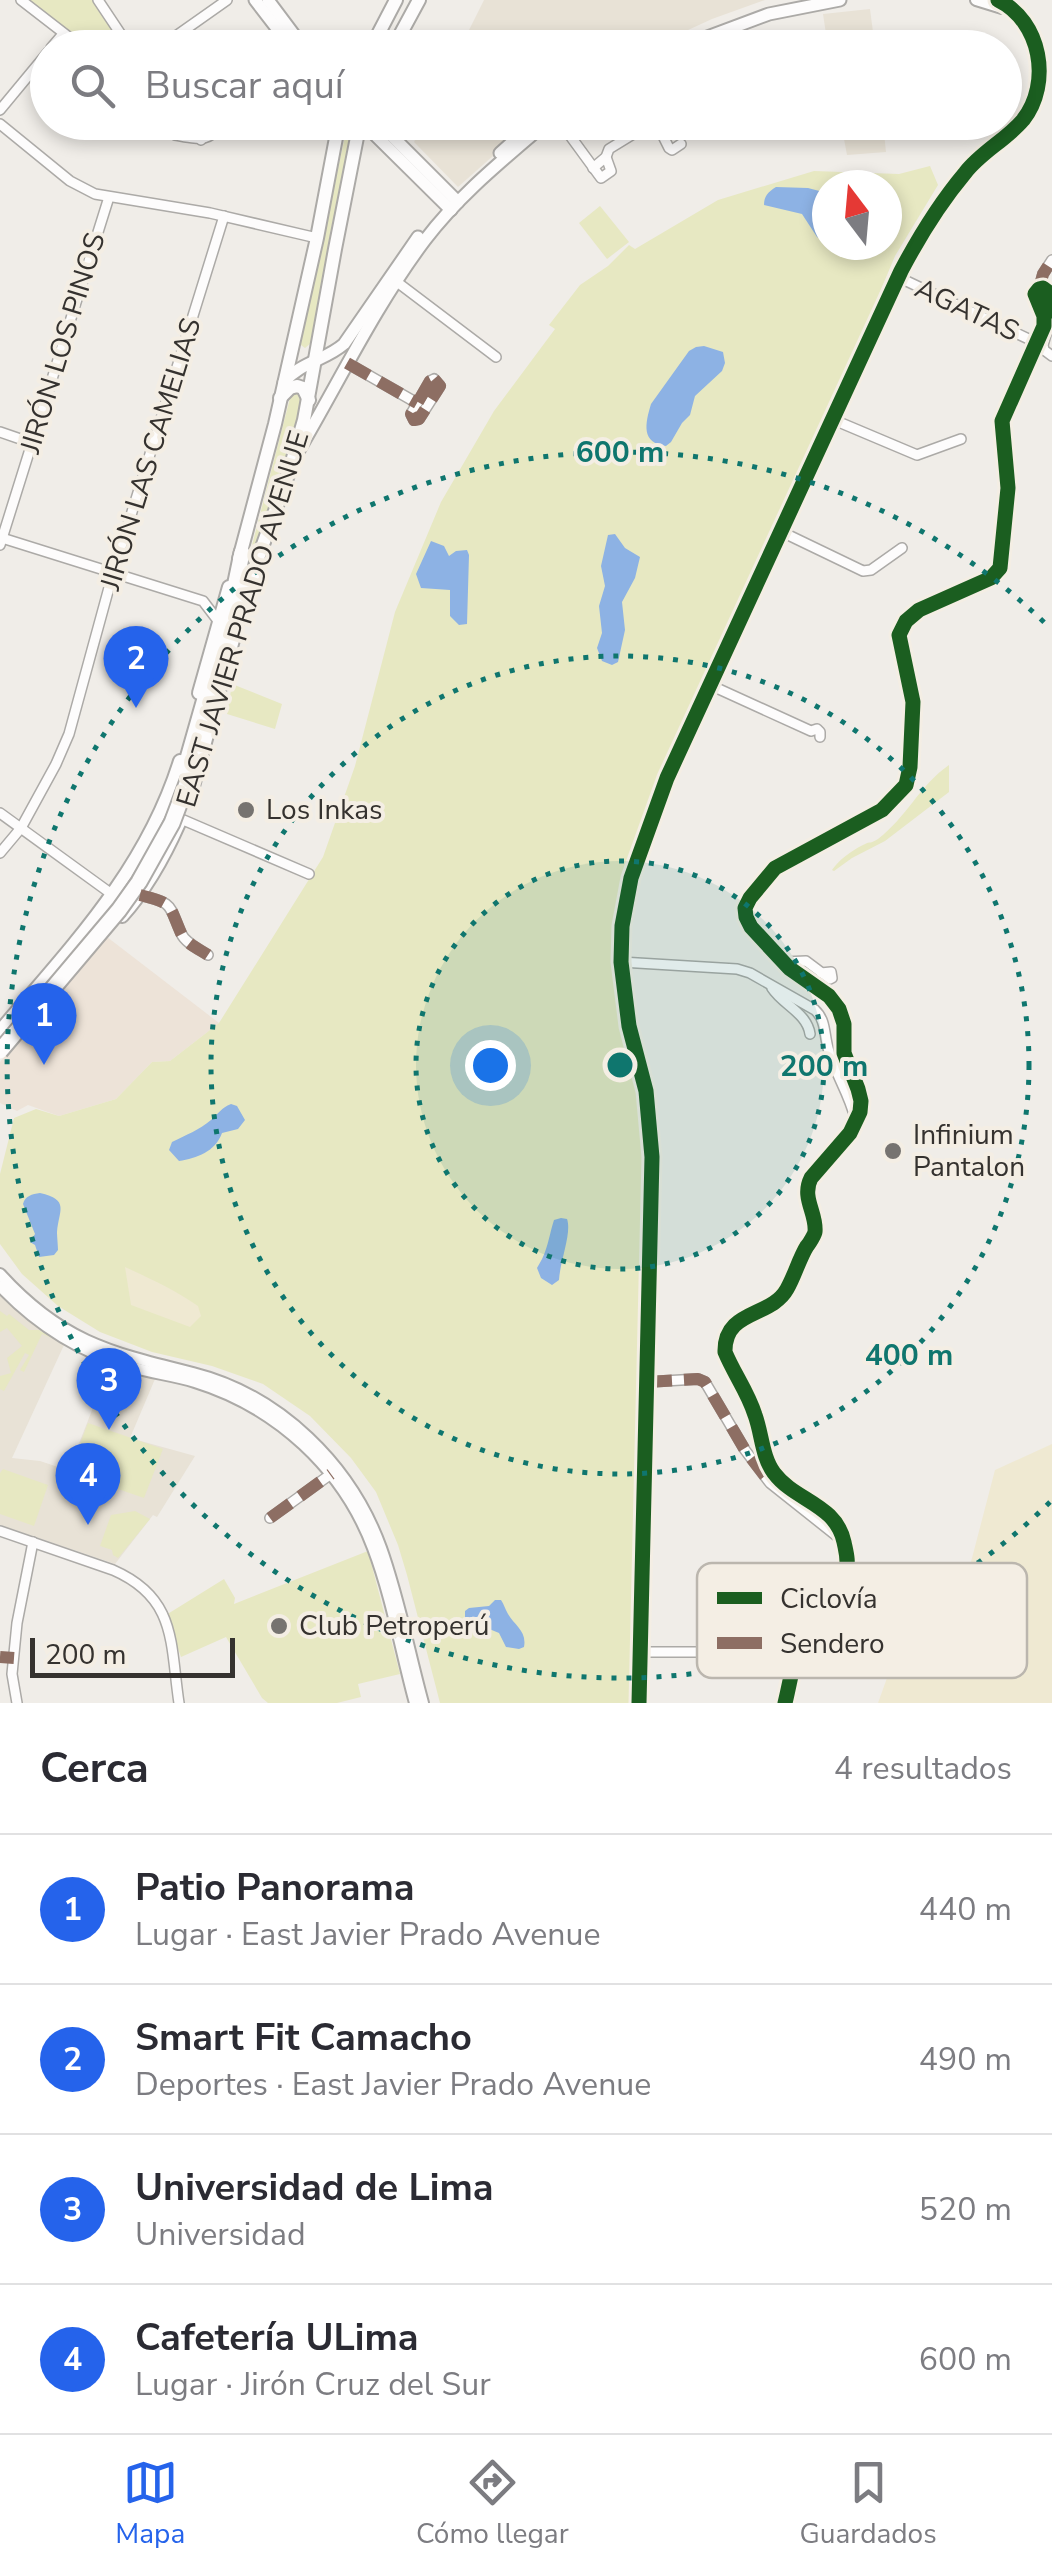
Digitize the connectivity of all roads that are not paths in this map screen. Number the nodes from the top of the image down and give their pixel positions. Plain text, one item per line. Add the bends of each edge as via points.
1 (22, 0) edge
2 (98, 0) edge
3 (228, 0) edge
4 (256, 0) edge
5 (268, 0) edge
6 (396, 0) edge
7 (419, 0) edge
8 (794, 0) edge
9 (840, 0) edge
10 (976, 0) edge
11 (998, 0) edge
12 (1017, 14) junction
13 (58, 30) edge
14 (118, 30) edge
15 (185, 30) edge
16 (278, 30) edge
17 (290, 30) edge
18 (381, 30) edge
19 (403, 30) edge
20 (705, 30) edge
21 (726, 30) edge
22 (30, 74) edge
23 (0, 110) edge
24 (1022, 122) edge
25 (0, 124) edge
26 (336, 140) edge
27 (358, 140) edge
28 (389, 140) edge
29 (516, 140) edge
30 (526, 140) edge
31 (573, 140) edge
32 (625, 140) edge
33 (665, 140) edge
34 (1001, 140) edge
35 (680, 144) dead end
36 (109, 197) junction
37 (452, 204) junction
38 (224, 216) junction
39 (317, 238) junction
40 (1052, 260) edge
41 (898, 277) junction
42 (397, 282) junction
43 (1039, 289) junction
44 (1052, 312) edge
45 (1037, 343) junction
46 (1052, 356) edge
47 (496, 357) dead end
48 (317, 358) junction
49 (346, 362) junction
50 (284, 382) junction
51 (280, 398) junction
52 (309, 400) junction
53 (417, 403) dead end
54 (834, 420) junction
55 (0, 432) edge
56 (961, 439) dead end
57 (32, 442) junction
58 (294, 458) junction
59 (782, 532) junction
60 (1, 542) edge
61 (902, 548) dead end
62 (242, 553) junction
63 (254, 570) junction
64 (113, 572) junction
65 (219, 622) junction
66 (710, 685) junction
67 (810, 732) dead end
68 (186, 777) junction
69 (0, 813) edge
70 (181, 819) junction
71 (21, 828) junction
72 (0, 853) edge
73 (308, 874) dead end
74 (140, 894) junction
75 (113, 896) junction
76 (125, 913) junction
77 (208, 955) dead end
78 (621, 962) junction
79 (784, 962) junction
80 (821, 973) dead end
81 (771, 986) junction
82 (16, 1012) junction
83 (28, 1024) junction
84 (0, 1030) edge
85 (810, 1034) dead end
86 (0, 1039) edge
87 (0, 1055) edge
88 (856, 1120) junction
89 (0, 1274) edge
90 (0, 1286) edge
91 (647, 1382) junction
92 (331, 1474) junction
93 (270, 1518) dead end
94 (0, 1532) edge
95 (844, 1541) junction
96 (33, 1542) junction
97 (847, 1563) edge
98 (642, 1652) junction
99 (697, 1652) edge
100 (0, 1658) edge
101 (14, 1658) junction
102 (792, 1678) edge
103 (17, 1703) edge
104 (178, 1703) edge
105 (415, 1703) edge
106 (423, 1703) edge
107 (639, 1703) edge
108 (785, 1703) edge

1 - 13 street
2 - 14 street
3 - 15 street
4 - 16 main road
5 - 17 main road
6 - 18 main road
7 - 19 main road
8 - 20 main road
9 - 21 main road
10 - 12 street
11 - 12 street
12 - 24 street via 1038,47 1040,72
22 - 23 street
25 - 36 street via 76,185
26 - 39 main road, EAST JAVIER PRADO AVENUE
27 - 48 main road, EAST JAVIER PRADO AVENUE
28 - 37 main road
29 - 37 main road
30 - 37 main road
31 - 32 street via 601,178 611,172 610,149
33 - 35 street via 672,150
34 - 41 street via 936,208
36 - 38 street
36 - 57 street, JIRÓN LOS PINOS
37 - 42 main road
37 - 48 main road via 398,264 344,344
38 - 39 street
38 - 64 street, JIRÓN LAS CAMELIAS
39 - 50 main road, EAST JAVIER PRADO AVENUE
40 - 43 street
41 - 45 street, AGATAS
41 - 54 street
42 - 47 street
42 - 49 main road
43 - 44 street via 1048,292
43 - 45 street via 1044,326
44 - 46 street via 1043,345
45 - 79 street via 1002,420 1008,488 1000,568 919,610 900,635 914,702 906,785 882,810 776,868 745,908 751,926
48 - 50 main road
48 - 52 main road, EAST JAVIER PRADO AVENUE
49 - 53 street
49 - 58 main road
50 - 51 main road, EAST JAVIER PRADO AVENUE
51 - 52 main road via 297,386
51 - 62 main road, EAST JAVIER PRADO AVENUE
52 - 58 main road, EAST JAVIER PRADO AVENUE
54 - 56 street via 917,455
54 - 59 street
55 - 57 street
57 - 60 street, JIRÓN LOS PINOS
58 - 63 main road, EAST JAVIER PRADO AVENUE
59 - 61 street via 863,572
59 - 66 street
60 - 64 street
62 - 65 main road, EAST JAVIER PRADO AVENUE
62 - 68 highway
63 - 68 highway
63 - 70 main road, EAST JAVIER PRADO AVENUE
64 - 65 street via 203,601
64 - 71 street, JIRÓN LAS CAMELIAS via 69,734
65 - 75 main road, EAST JAVIER PRADO AVENUE via 172,784
66 - 67 street
66 - 78 street via 630,878
68 - 86 highway, bridge via 134,875
68 - 87 highway, bridge via 172,823 140,882
69 - 71 street
70 - 73 street
70 - 74 main road, EAST JAVIER PRADO AVENUE
71 - 72 street, JIRÓN LAS CAMELIAS
71 - 75 street
74 - 76 main road, EAST JAVIER PRADO AVENUE
74 - 77 street via 167,904 184,939
75 - 76 street
75 - 82 main road, EAST JAVIER PRADO AVENUE
76 - 83 main road, EAST JAVIER PRADO AVENUE
78 - 81 street via 737,969
78 - 91 street via 651,1133
79 - 80 street via 806,961
79 - 88 street via 839,1009 844,1053 861,1101
81 - 85 street via 806,1020
81 - 88 street via 822,1016
82 - 83 main road
82 - 84 main road, EAST JAVIER PRADO AVENUE
83 - 87 main road, EAST JAVIER PRADO AVENUE
88 - 95 street via 807,1186 815,1232 788,1288 741,1319 725,1341 770,1468 788,1488 824,1509
89 - 106 street via 79,1338 223,1383 276,1412 318,1447 354,1491 381,1546
90 - 92 street via 44,1325 90,1352 254,1407
91 - 95 street via 704,1382 770,1483
91 - 98 street
92 - 93 street
92 - 105 street via 373,1548
94 - 96 street
95 - 97 street
96 - 101 street
96 - 104 street via 114,1570 147,1590 166,1618
98 - 99 street
98 - 107 street
100 - 101 street
101 - 103 street
102 - 108 street

